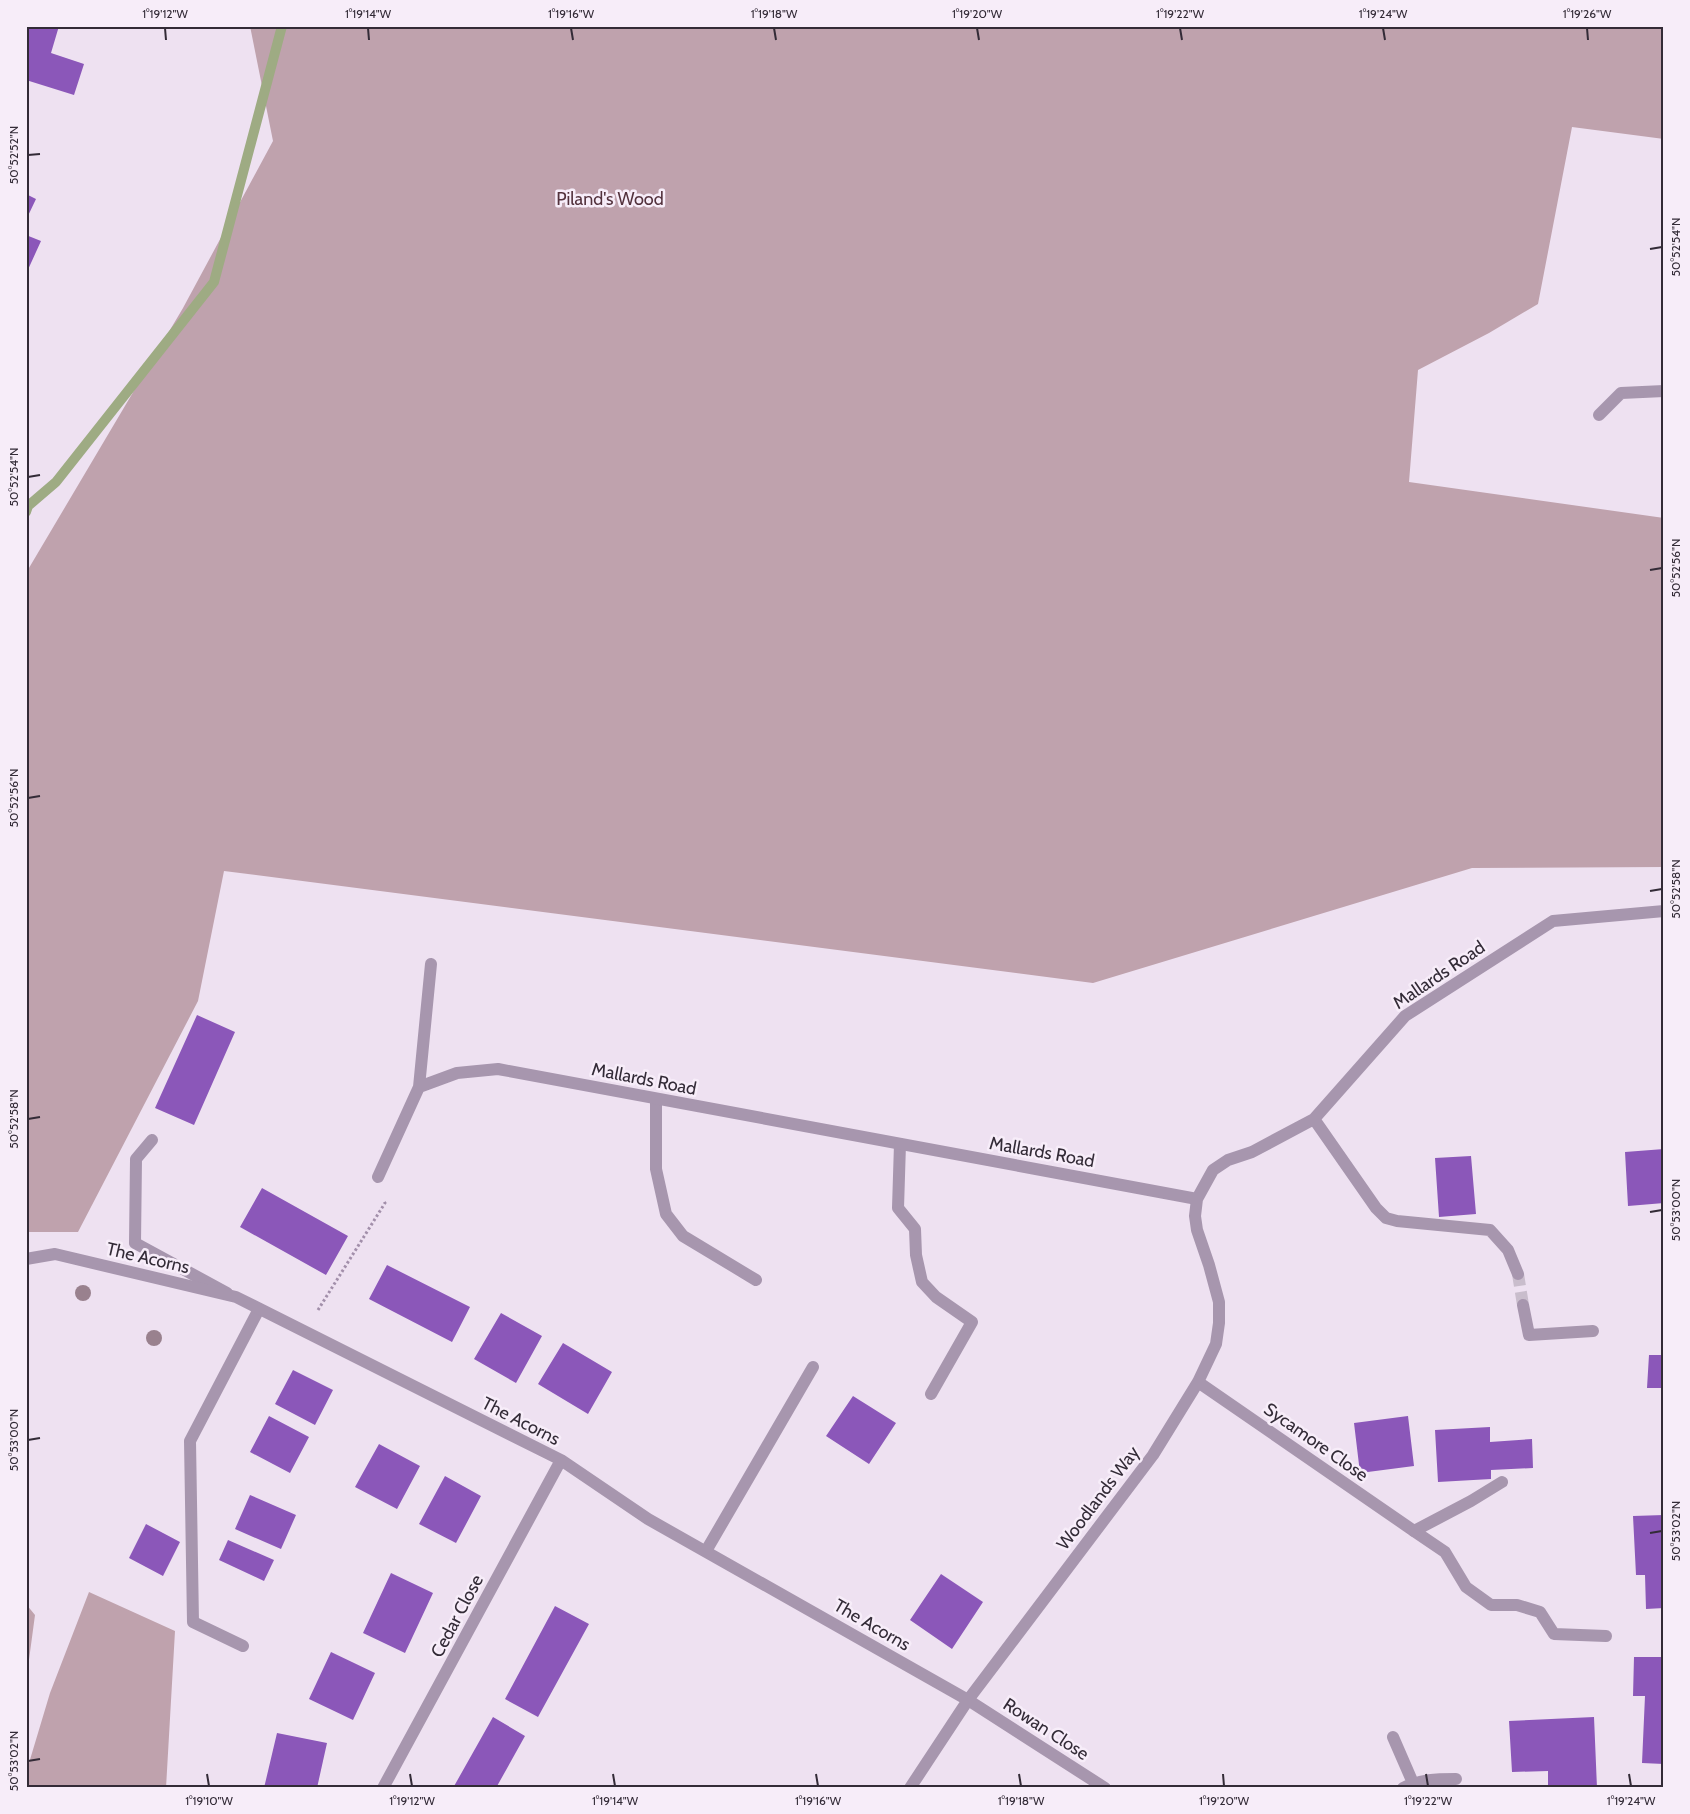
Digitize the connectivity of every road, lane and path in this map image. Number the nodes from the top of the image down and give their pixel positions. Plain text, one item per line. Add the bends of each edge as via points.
1 (1664, 391) edge
2 (1599, 416) dead end
3 (1664, 911) edge
4 (431, 964) dead end
5 (419, 1087) junction
6 (656, 1099) junction
7 (1314, 1118) junction
8 (152, 1140) dead end
9 (900, 1144) junction
10 (378, 1177) joint
11 (1196, 1199) junction
12 (26, 1259) edge
13 (1518, 1274) tunnel mouth
14 (756, 1280) dead end
15 (236, 1297) junction
16 (1523, 1305) tunnel mouth
17 (259, 1308) junction
18 (305, 1332) junction
19 (1593, 1332) dead end
20 (813, 1367) dead end
21 (1198, 1382) junction
22 (931, 1394) dead end
23 (561, 1460) junction
24 (1502, 1482) dead end
25 (1414, 1531) junction
26 (706, 1551) junction
27 (1606, 1636) dead end
28 (243, 1646) dead end
29 (968, 1700) junction
30 (1392, 1737) dead end
31 (1456, 1779) dead end
32 (1408, 1785) edge
33 (383, 1788) edge
34 (910, 1788) edge
35 (1105, 1788) edge

1 - 2 street via 1620,393
3 - 7 street, Mallards Road via 1553,921 1405,1016
4 - 5 street
5 - 6 street, Mallards Road via 457,1072 498,1069
5 - 10 street
6 - 9 street, Mallards Road
6 - 14 street via 656,1169 666,1214 683,1236
7 - 11 street, Mallards Road via 1213,1170
7 - 13 street via 1386,1218 1490,1230 1508,1250
8 - 15 street via 136,1159 134,1243
9 - 11 street, Mallards Road
9 - 22 street via 898,1208 915,1229 922,1282 936,1297 972,1322
10 - 18 path via 385,1203
11 - 21 street, Woodlands Way via 1197,1230 1219,1302 1216,1344
12 - 15 street, The Acorns via 55,1254
15 - 17 street, The Acorns
16 - 19 street via 1529,1335
17 - 18 street, The Acorns
17 - 28 street via 190,1441 193,1622
18 - 23 street, The Acorns
20 - 26 street
21 - 25 street, Sycamore Close
21 - 29 street, Woodlands Way via 1153,1454
23 - 26 street, The Acorns via 648,1519
23 - 33 street, Cedar Close
24 - 25 street
25 - 27 street, Sycamore Close via 1445,1552 1466,1587 1491,1605 1516,1605 1540,1612 1554,1634
26 - 29 street, The Acorns
29 - 34 street, Woodlands Way
29 - 35 street, Rowan Close
30 - 32 street
31 - 32 street

